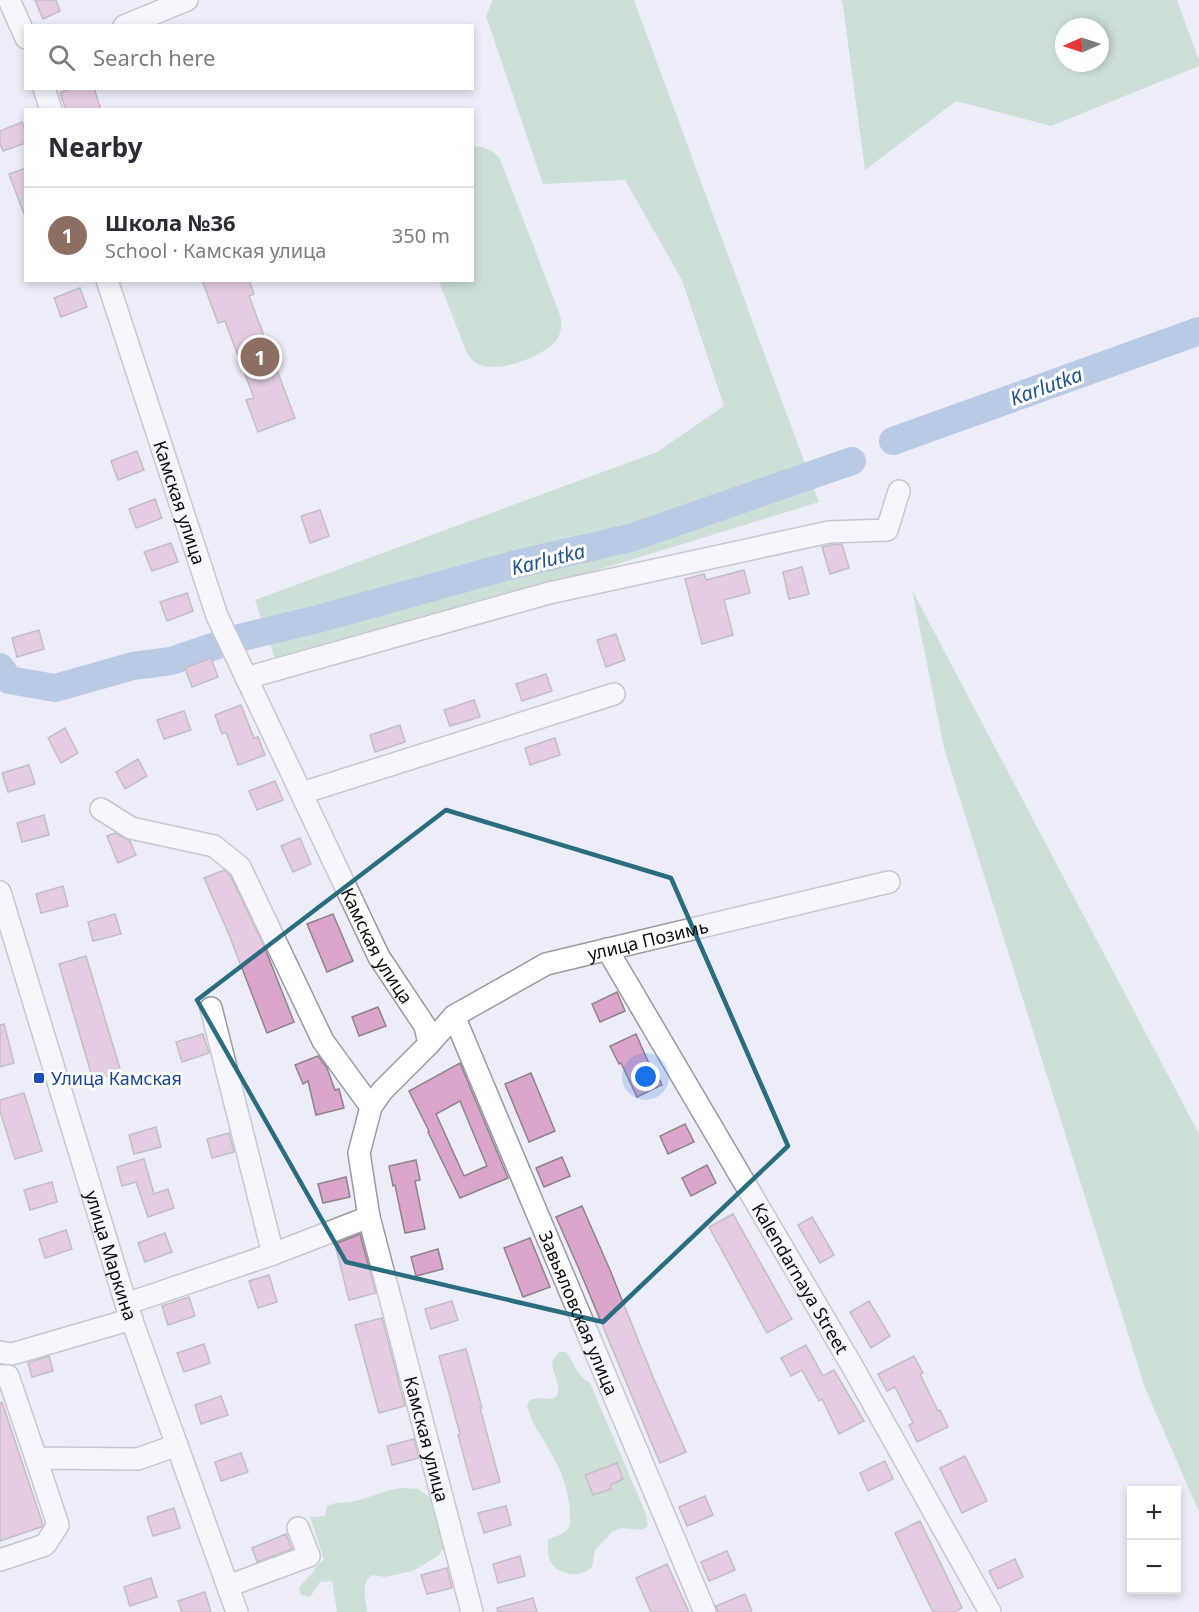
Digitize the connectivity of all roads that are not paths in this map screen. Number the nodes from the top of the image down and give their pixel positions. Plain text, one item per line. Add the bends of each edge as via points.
1 (9, 0) edge
2 (187, 0) edge
3 (129, 24) edge
4 (24, 34) edge
5 (45, 90) edge
6 (50, 108) edge
7 (108, 282) edge
8 (899, 491) dead end
9 (246, 678) junction
10 (614, 694) dead end
11 (302, 793) junction
12 (101, 809) dead end
13 (889, 882) dead end
14 (0, 892) edge
15 (607, 950) junction
16 (211, 1008) dead end
17 (454, 1016) junction
18 (429, 1044) junction
19 (371, 1107) junction
20 (369, 1218) junction
21 (273, 1254) junction
22 (129, 1312) junction
23 (0, 1352) edge
24 (0, 1376) edge
25 (177, 1445) junction
26 (36, 1458) junction
27 (298, 1528) dead end
28 (0, 1560) edge
29 (228, 1586) junction
30 (237, 1612) edge
31 (472, 1612) edge
32 (705, 1612) edge
33 (990, 1612) edge

1 - 4 street
2 - 3 street
5 - 6 street
7 - 9 street, Камская улица via 217,616
8 - 9 street via 887,530 829,532 549,593
9 - 11 street, Камская улица
10 - 11 street
11 - 18 street, Камская улица via 379,957 425,1026
12 - 19 street via 131,828 214,846 240,867 323,1041
13 - 15 street, улица Позимь
14 - 22 street, улица Маркина
15 - 17 street, улица Позимь via 546,964
15 - 33 street, Kalendarnaya Street via 851,1364
16 - 21 street
17 - 18 street, улица Позимь
17 - 32 street, Завьяловская улица
18 - 19 street, Камская улица
19 - 20 street, Камская улица via 359,1153
20 - 21 street
20 - 31 street, Камская улица
21 - 22 street
22 - 23 street via 12,1354
22 - 25 street, улица Маркина
24 - 26 street via 8,1376
25 - 26 street via 138,1459
25 - 29 street, улица Маркина
26 - 28 street via 58,1524 45,1545
27 - 29 street via 309,1556
29 - 30 street, улица Маркина

